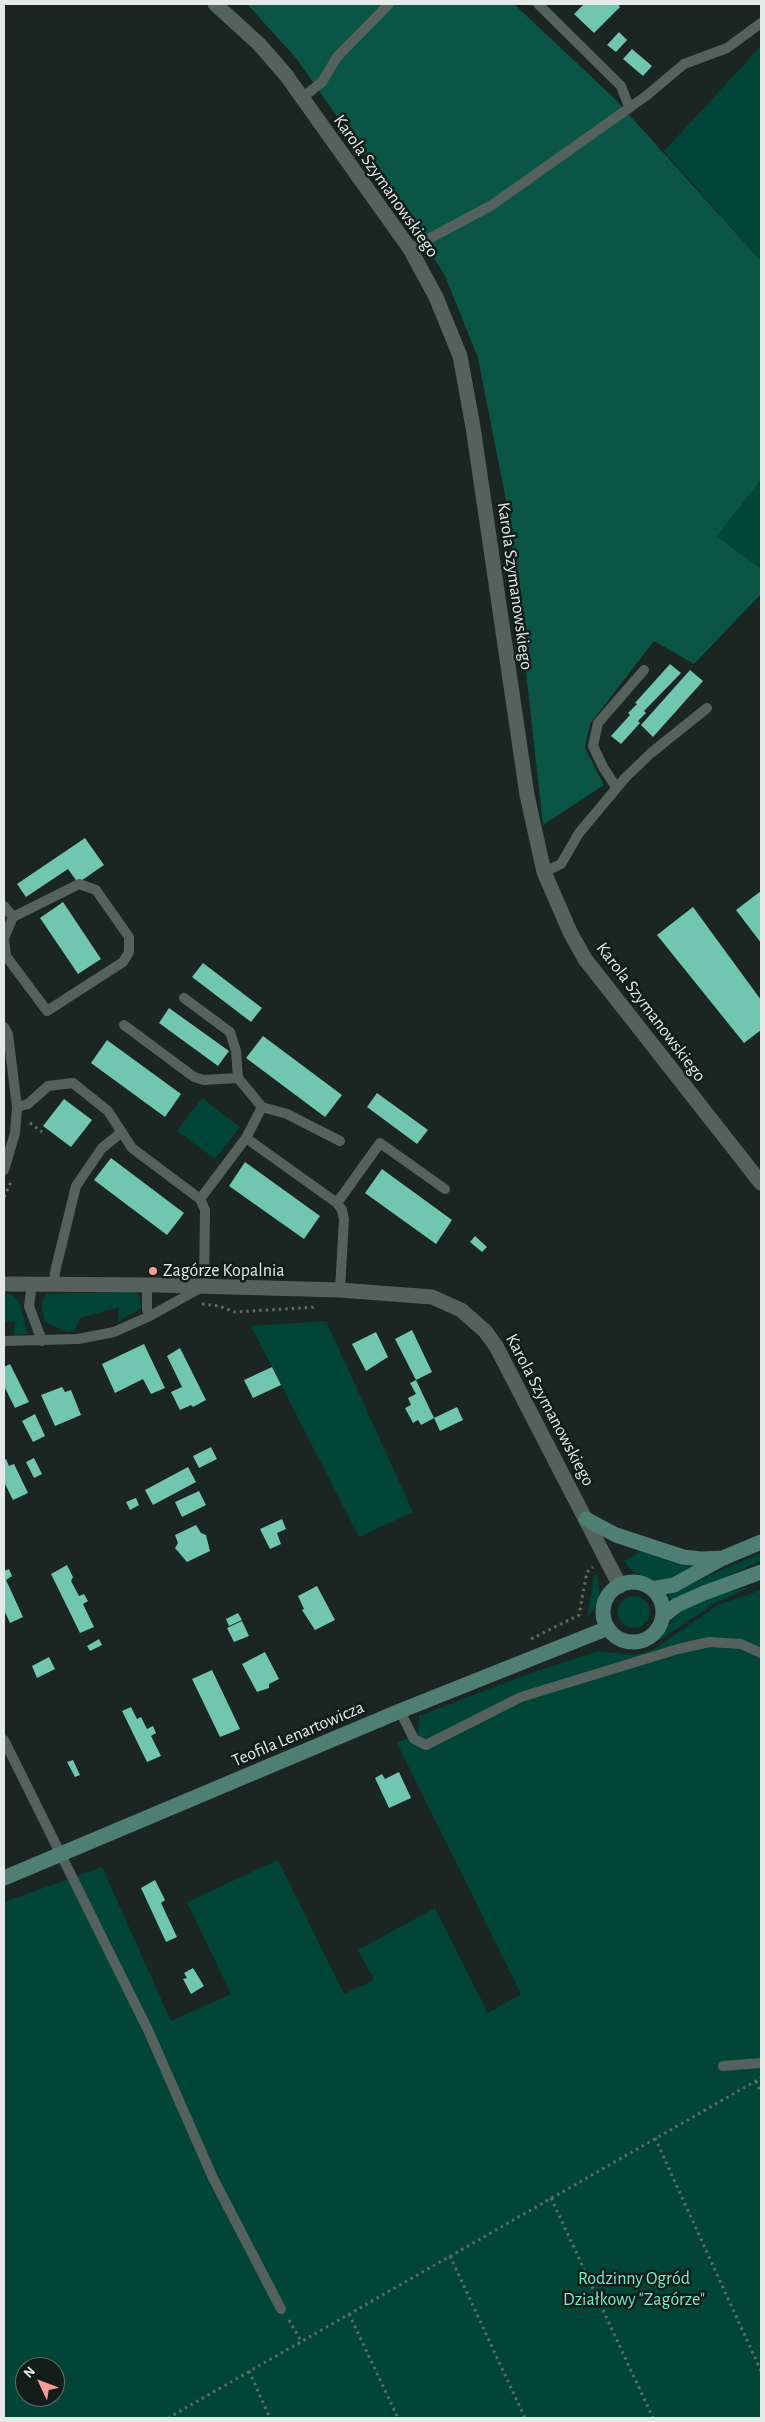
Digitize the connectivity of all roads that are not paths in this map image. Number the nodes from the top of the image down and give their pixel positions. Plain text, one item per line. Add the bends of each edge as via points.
1 (215, 4) edge
2 (390, 4) edge
3 (538, 4) edge
4 (761, 23) edge
5 (302, 98) junction
6 (629, 107) junction
7 (410, 249) junction
8 (644, 670) dead end
9 (707, 708) dead end
10 (616, 787) junction
11 (544, 872) junction
12 (4, 906) edge
13 (13, 917) junction
14 (4, 938) edge
15 (184, 998) dead end
16 (124, 1025) dead end
17 (4, 1028) edge
18 (238, 1078) junction
19 (17, 1107) junction
20 (262, 1107) junction
21 (122, 1132) junction
22 (246, 1138) junction
23 (340, 1141) dead end
24 (4, 1170) edge
25 (761, 1183) edge
26 (445, 1189) dead end
27 (200, 1199) junction
28 (337, 1203) junction
29 (4, 1284) edge
30 (32, 1284) junction
31 (54, 1284) junction
32 (147, 1284) junction
33 (204, 1286) junction
34 (340, 1290) junction
35 (150, 1316) junction
36 (4, 1341) edge
37 (42, 1341) junction
38 (586, 1519) junction
39 (761, 1542) edge
40 (724, 1558) junction
41 (761, 1572) edge
42 (620, 1586) junction
43 (652, 1589) junction
44 (663, 1616) junction
45 (608, 1628) junction
46 (761, 1653) edge
47 (400, 1711) junction
48 (4, 1740) edge
49 (60, 1854) junction
50 (4, 1878) edge
51 (761, 2062) edge
52 (723, 2066) dead end
53 (282, 2309) road end

1 - 5 street, Karola Szymanowskiego via 259,44
2 - 5 lane via 337,57 322,82
3 - 6 lane via 621,86
4 - 6 lane via 727,48 684,64
5 - 7 street, Karola Szymanowskiego
6 - 7 lane via 492,206
7 - 11 street, Karola Szymanowskiego via 436,297 460,356 526,796
8 - 10 lane via 598,723 593,746
9 - 10 lane via 651,752
10 - 11 lane via 580,833 562,864
11 - 25 street, Karola Szymanowskiego via 585,959
12 - 13 lane
13 - 14 lane
13 - 14 lane via 78,884 96,890 129,937 129,952 123,962 47,1011 6,956
15 - 18 lane via 230,1032
16 - 18 lane via 194,1077 204,1080
17 - 19 lane via 8,1034
18 - 20 lane
19 - 21 lane via 28,1104 48,1086 73,1083 108,1111
19 - 24 lane via 15,1133
20 - 22 lane
20 - 23 lane via 287,1114
21 - 27 lane via 132,1148
21 - 31 lane via 102,1148 76,1186
22 - 27 lane
22 - 28 lane
26 - 28 lane via 380,1143
27 - 33 lane via 205,1210
28 - 34 lane via 344,1219
29 - 30 street, Karola Szymanowskiego
30 - 31 street, Karola Szymanowskiego
30 - 37 lane via 29,1306
31 - 32 street, Karola Szymanowskiego
32 - 33 street, Karola Szymanowskiego
32 - 35 lane
33 - 34 street, Karola Szymanowskiego
33 - 35 lane
34 - 38 street, Karola Szymanowskiego via 432,1297 461,1310 474,1320 509,1368
35 - 37 lane via 114,1332
36 - 37 lane
38 - 40 street via 616,1535 677,1555
38 - 42 street, Karola Szymanowskiego
39 - 40 street
40 - 43 street via 674,1585
41 - 44 street via 677,1605
42 - 43 street via 640,1583
42 - 45 street via 609,1595 604,1608
43 - 44 street via 660,1599
44 - 45 street via 652,1636 638,1642 620,1639
45 - 47 street, Teofila Lenartowicza
46 - 47 lane via 741,1644 709,1642 678,1649 521,1697 426,1745 414,1739
47 - 49 street, Teofila Lenartowicza
48 - 49 lane
49 - 50 street, Teofila Lenartowicza
49 - 53 lane via 148,2030 213,2178
51 - 52 lane

